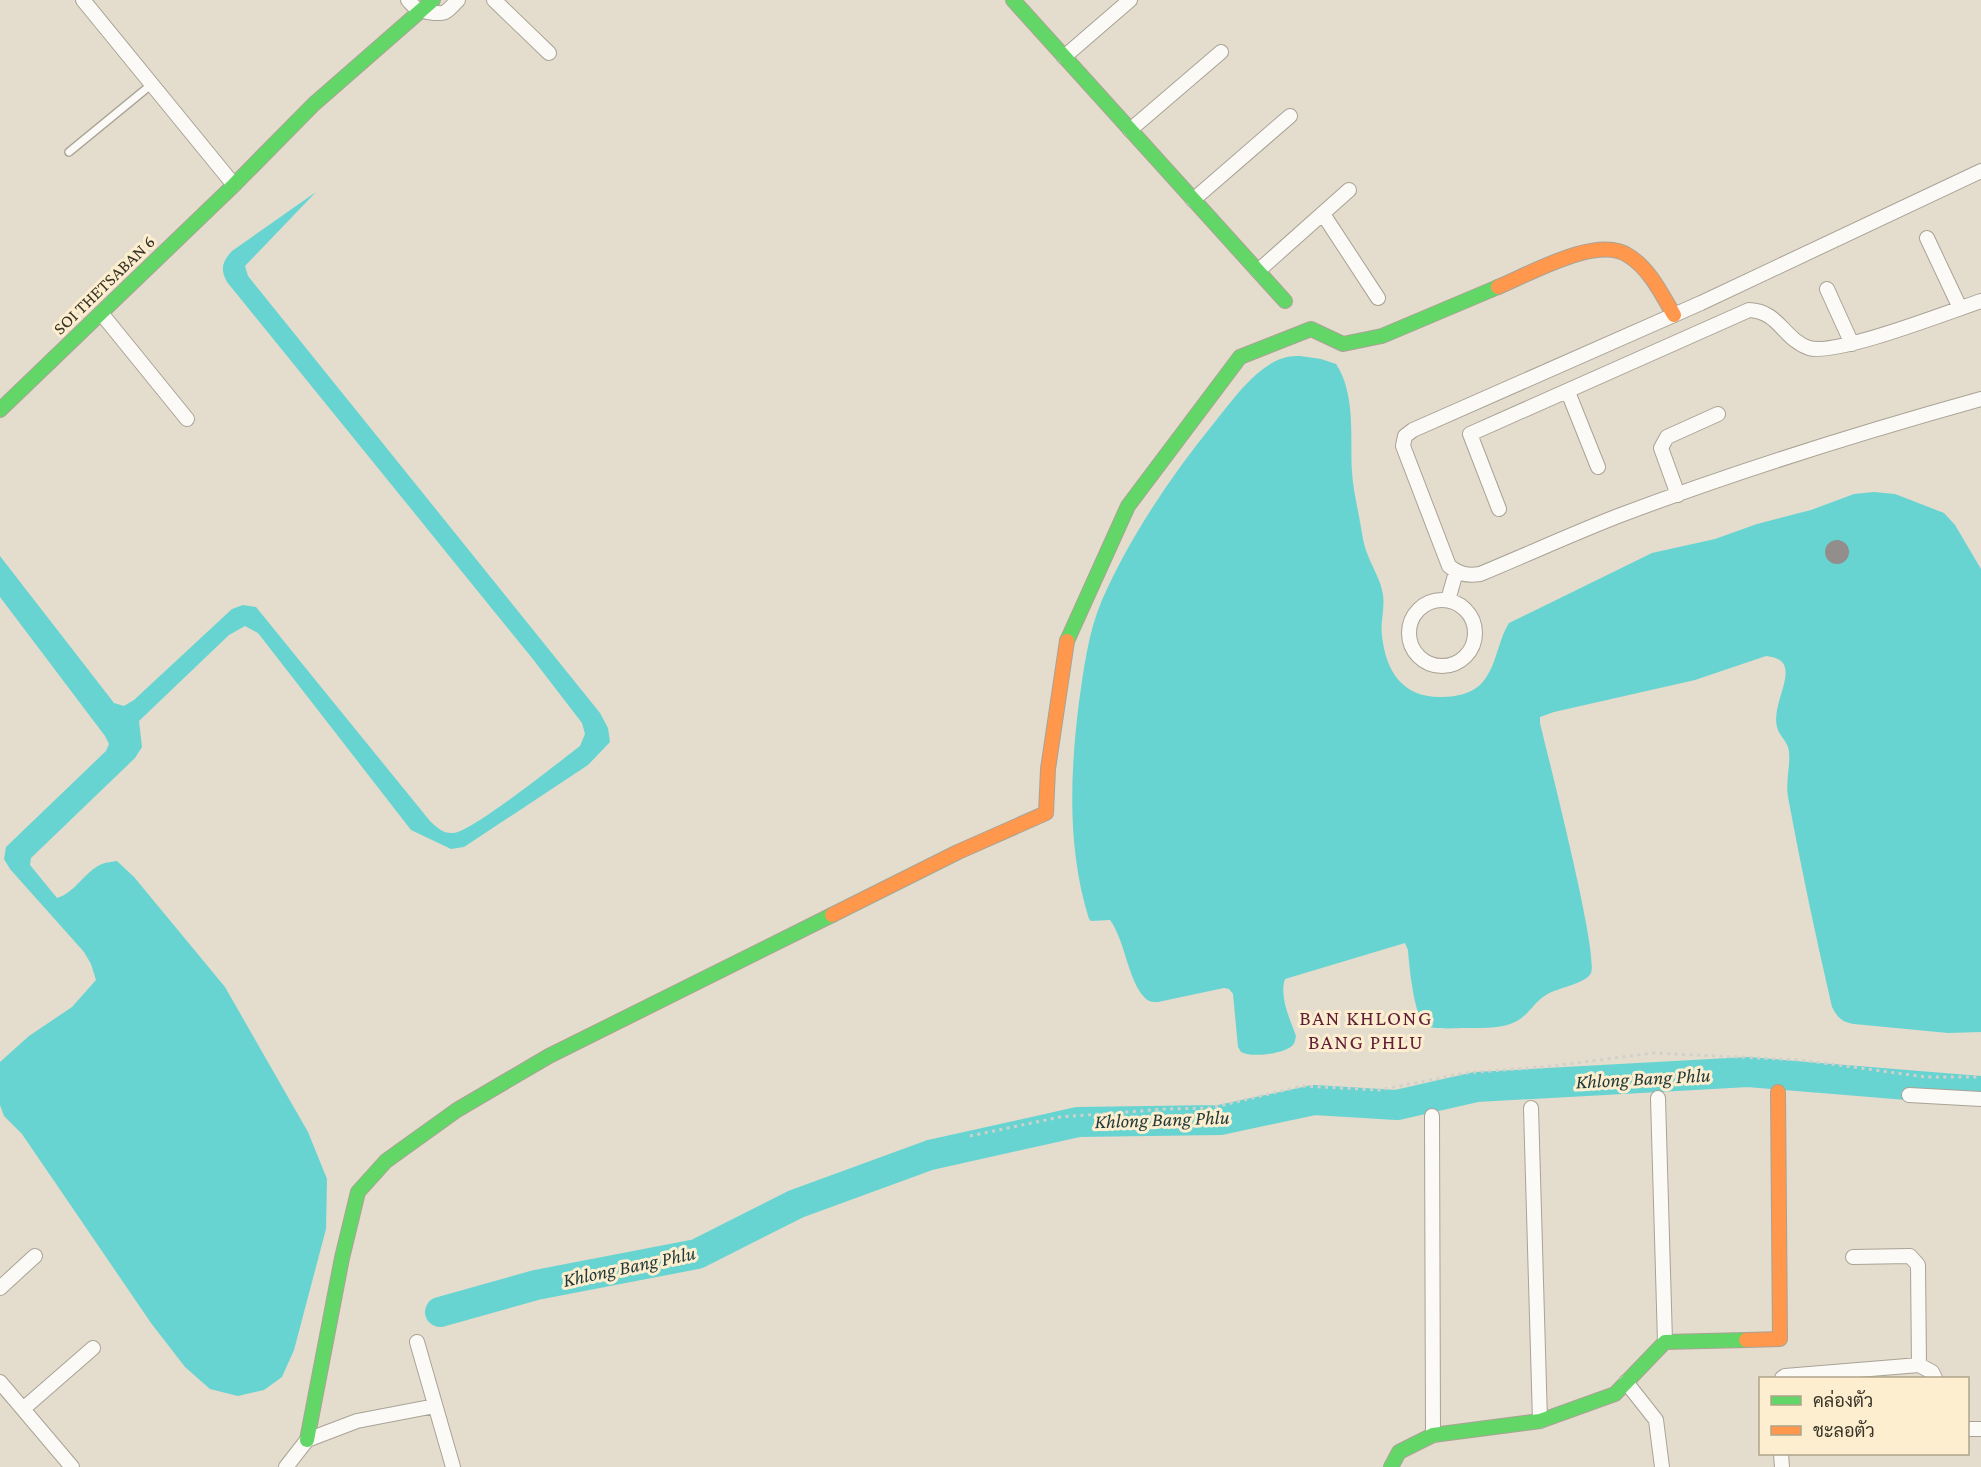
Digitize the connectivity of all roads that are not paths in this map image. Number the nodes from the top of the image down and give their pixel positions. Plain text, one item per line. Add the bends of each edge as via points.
1 (83, 0) edge
2 (408, 0) edge
3 (433, 0) edge
4 (458, 0) edge
5 (494, 0) edge
6 (1012, 0) edge
7 (1130, 0) edge
8 (418, 12) junction
9 (1221, 51) dead end
10 (549, 53) dead end
11 (1064, 57) junction
12 (152, 84) junction
13 (1290, 116) dead end
14 (1130, 130) junction
15 (69, 152) dead end
16 (1981, 171) edge
17 (234, 185) junction
18 (1349, 190) dead end
19 (1193, 200) junction
20 (1323, 214) junction
21 (1927, 238) dead end
22 (1258, 271) junction
23 (1827, 289) dead end
24 (1378, 298) dead end
25 (1285, 301) dead end
26 (1981, 301) edge
27 (1960, 308) junction
28 (101, 313) junction
29 (1674, 315) junction
30 (1852, 344) junction
31 (1568, 392) junction
32 (1981, 399) edge
33 (0, 410) edge
34 (1718, 414) dead end
35 (187, 419) dead end
36 (1598, 467) dead end
37 (1678, 495) junction
38 (1499, 508) dead end
39 (1456, 572) junction
40 (1448, 600) junction
41 (1778, 1092) dead end
42 (1910, 1095) dead end
43 (1658, 1098) dead end
44 (1981, 1100) edge
45 (1531, 1108) dead end
46 (1432, 1116) dead end
47 (35, 1256) dead end
48 (1853, 1257) dead end
49 (0, 1288) edge
50 (417, 1342) dead end
51 (1665, 1342) junction
52 (93, 1348) dead end
53 (1919, 1365) junction
54 (1784, 1377) edge
55 (1934, 1377) edge
56 (0, 1382) edge
57 (1626, 1382) junction
58 (435, 1407) junction
59 (24, 1409) junction
60 (1540, 1421) junction
61 (1433, 1435) junction
62 (307, 1440) junction
63 (72, 1467) edge
64 (286, 1467) edge
65 (453, 1467) edge
66 (1391, 1467) edge
67 (1662, 1467) edge

1 - 12 street
2 - 8 street
3 - 8 street, SOI THETSABAN 6
4 - 8 street via 439,15
5 - 10 street
6 - 11 street
7 - 11 street
8 - 17 street, SOI THETSABAN 6 via 314,104
9 - 14 street
11 - 14 street
12 - 15 lane
12 - 17 street
13 - 19 street
14 - 19 street
16 - 29 street
17 - 28 street, SOI THETSABAN 6
18 - 20 street
19 - 22 street
20 - 22 street
20 - 24 street
21 - 27 street
22 - 25 street
23 - 30 street
26 - 27 street
27 - 30 street
28 - 33 street, SOI THETSABAN 6
28 - 35 street
29 - 39 street via 1405,436 1403,446 1435,532 1449,566
29 - 62 street via 1635,259 1614,249 1579,253 1382,336 1343,344 1311,329 1240,357 1128,506 1068,636 1048,769 1046,813 958,852 549,1056 457,1110 386,1161 358,1192
30 - 31 street via 1812,349 1789,336 1771,316 1749,310
31 - 36 street
31 - 38 street via 1470,435
32 - 37 street via 1877,428
34 - 37 street via 1667,437 1660,448
37 - 39 street via 1480,574
39 - 40 street
40 - 40 street via 1471,617 1473,644 1469,653 1454,664 1435,666 1413,649 1410,622 1430,602
41 - 51 street via 1780,1339
42 - 44 street
43 - 51 street
45 - 60 street
46 - 61 street
47 - 49 street
48 - 53 street via 1910,1256 1918,1265
50 - 58 street
51 - 57 street
52 - 59 street
53 - 54 street
53 - 55 street
56 - 59 street
57 - 60 street via 1615,1394
57 - 67 street via 1656,1420
58 - 62 street via 357,1421
58 - 65 street
59 - 63 street
60 - 61 street
61 - 66 street via 1399,1452
62 - 64 street

